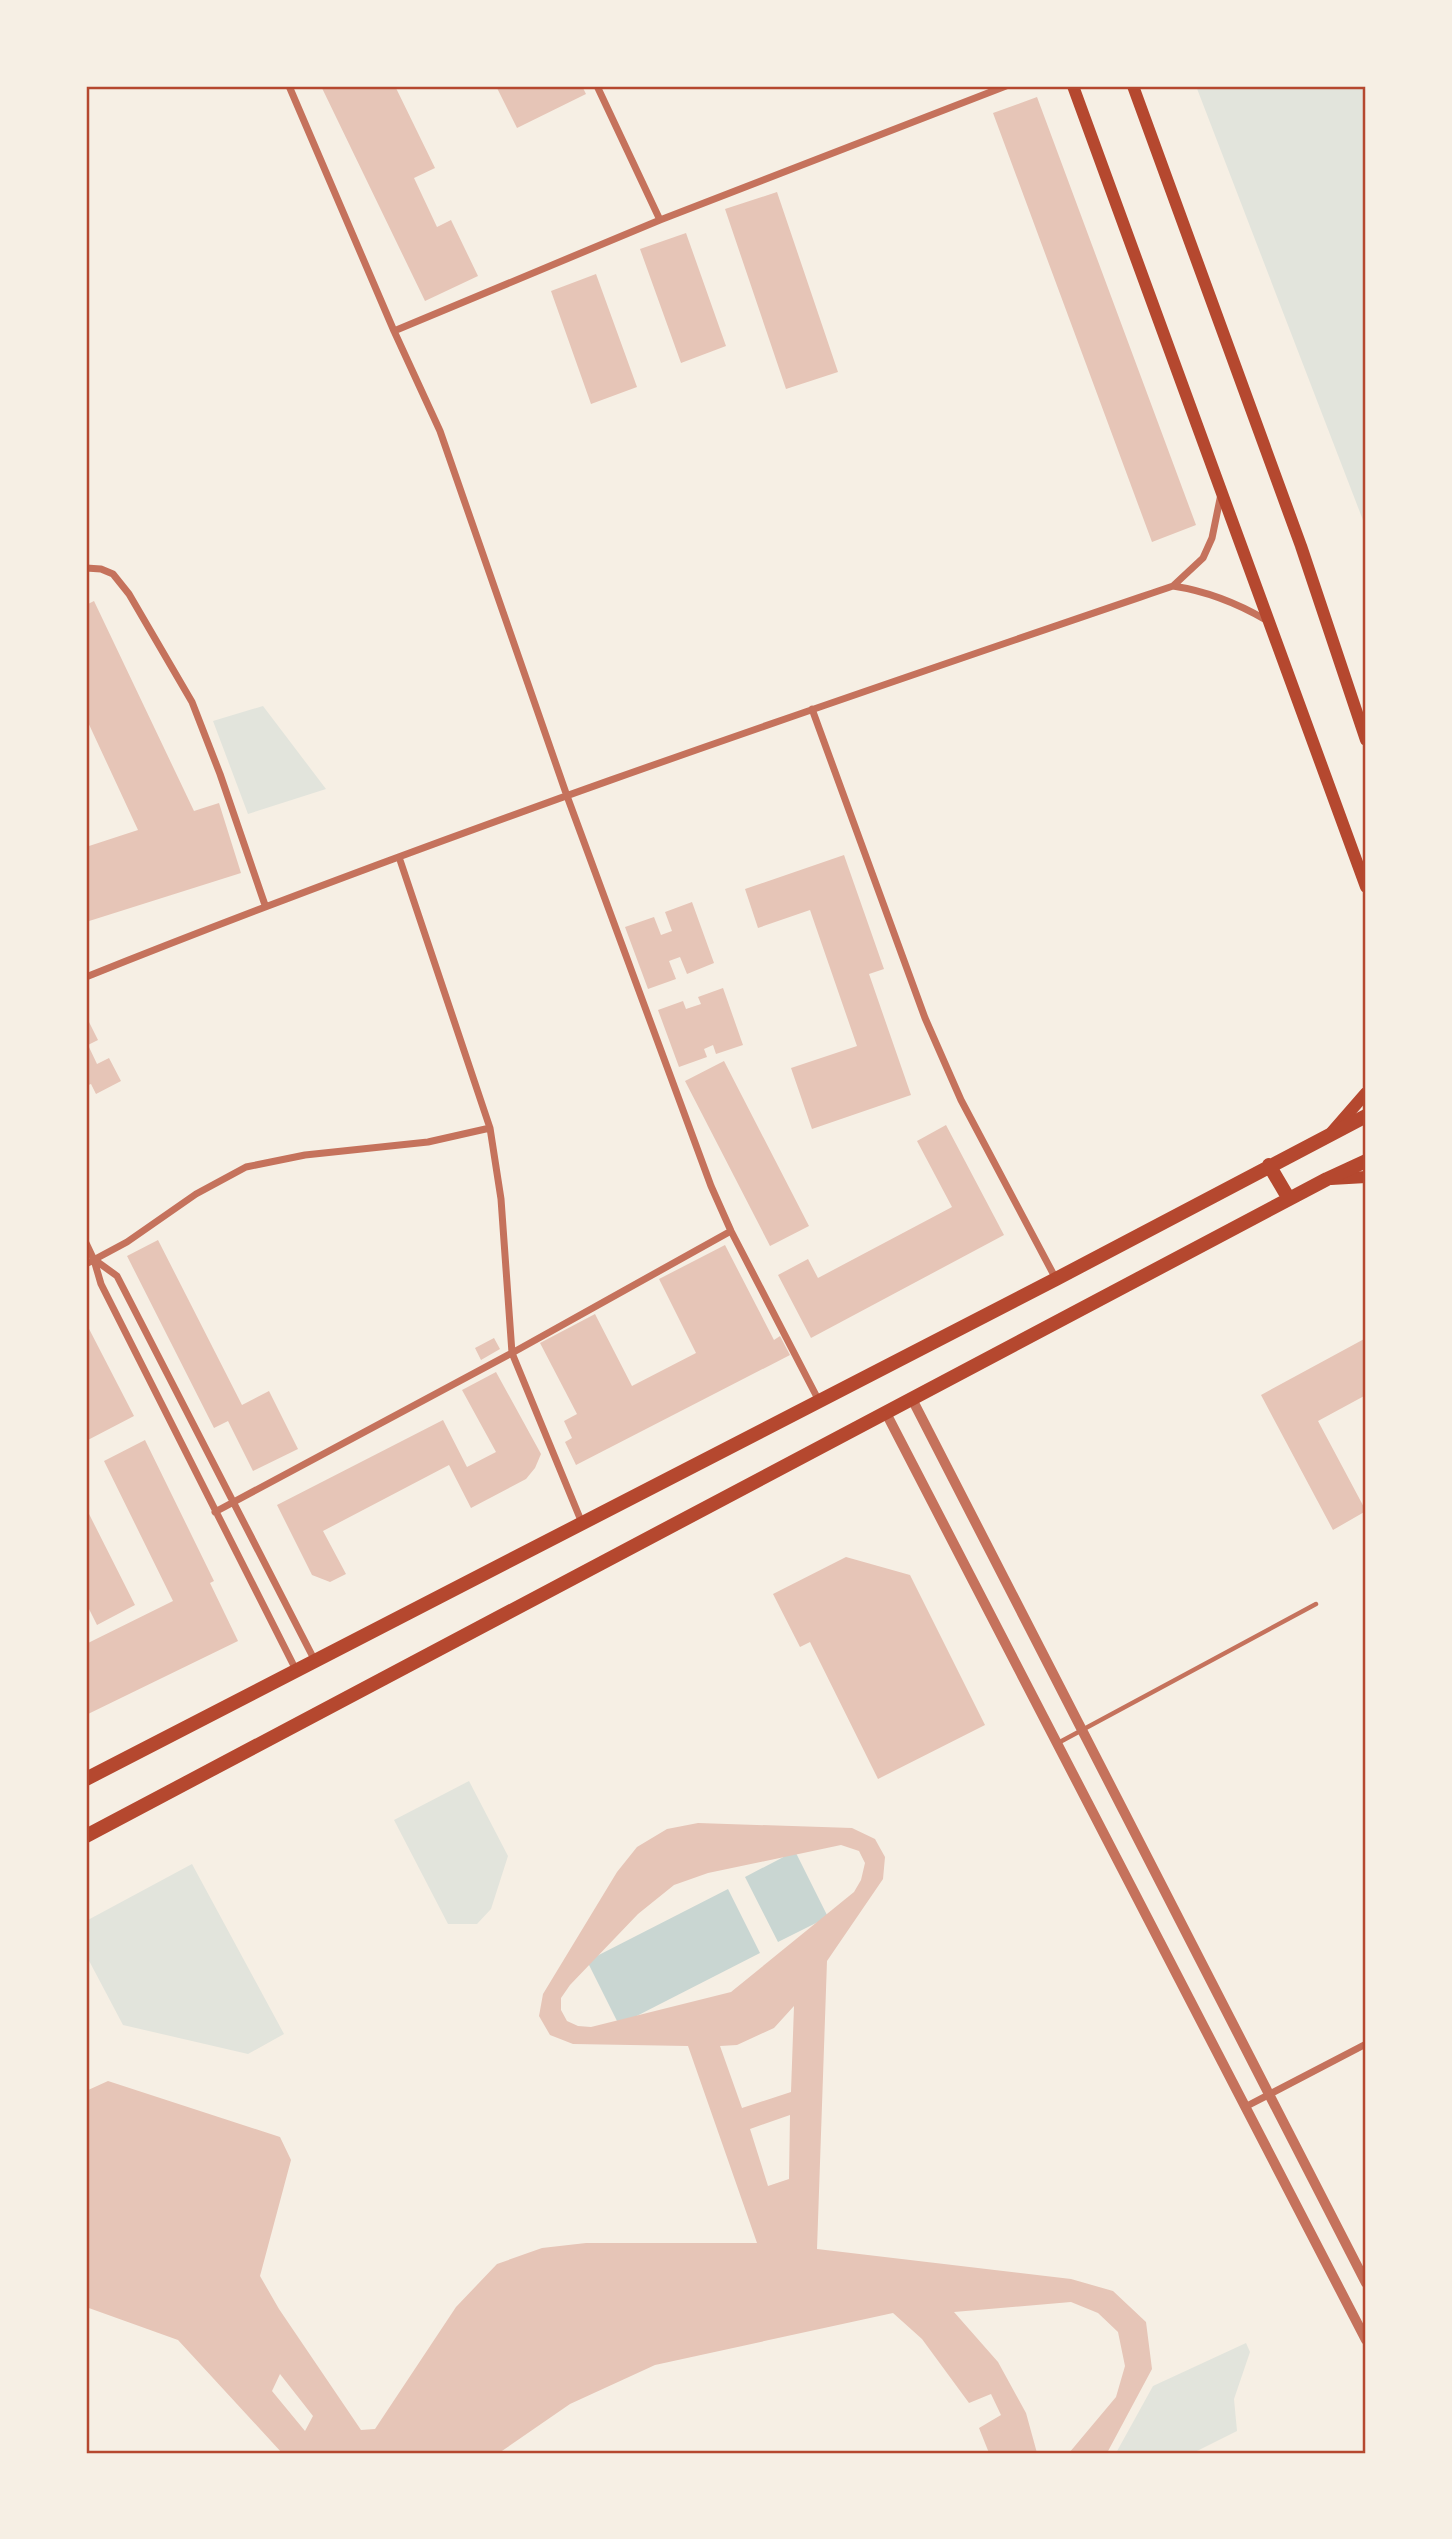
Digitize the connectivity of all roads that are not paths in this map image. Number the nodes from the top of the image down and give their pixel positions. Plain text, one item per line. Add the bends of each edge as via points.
1 (289, 86) edge
2 (597, 86) edge
3 (1006, 86) edge
4 (1073, 86) edge
5 (1133, 86) edge
6 (660, 220) junction
7 (394, 331) junction
8 (1222, 490) junction
9 (86, 568) edge
10 (1173, 586) junction
11 (1268, 620) junction
12 (813, 709) junction
13 (1366, 740) edge
14 (567, 796) junction
15 (1360, 852) edge
16 (399, 857) junction
17 (1366, 887) edge
18 (265, 905) junction
19 (86, 977) edge
20 (1366, 1093) edge
21 (1366, 1116) edge
22 (490, 1128) junction
23 (1332, 1132) junction
24 (1366, 1161) edge
25 (1269, 1165) junction
26 (1366, 1177) edge
27 (1327, 1179) junction
28 (1289, 1199) junction
29 (731, 1231) junction
30 (86, 1243) edge
31 (94, 1260) junction
32 (86, 1264) edge
33 (1056, 1279) junction
34 (512, 1353) junction
35 (912, 1399) junction
36 (819, 1401) junction
37 (886, 1413) junction
38 (234, 1502) junction
39 (215, 1512) junction
40 (582, 1523) junction
41 (1316, 1604) dead end
42 (315, 1661) junction
43 (296, 1670) junction
44 (1082, 1730) junction
45 (1057, 1743) junction
46 (86, 1779) edge
47 (86, 1836) edge
48 (1366, 2044) edge
49 (1269, 2094) junction
50 (1245, 2106) junction
51 (1366, 2283) edge
52 (1366, 2340) edge

1 - 7 street
2 - 6 street
3 - 6 street
4 - 8 main road
5 - 13 main road via 1301,546
6 - 7 street
7 - 14 street via 440,431
8 - 10 street via 1203,558
8 - 11 main road
9 - 18 street via 113,574 129,594 192,702
10 - 11 street via 1240,605
10 - 12 street
11 - 15 main road
12 - 14 street
12 - 33 street via 925,1018 961,1100
14 - 16 street
14 - 29 street
15 - 17 main road
16 - 18 street
16 - 22 street
18 - 19 street
20 - 23 main road
21 - 23 main road
22 - 31 street via 428,1142 305,1154 246,1167
22 - 34 street via 501,1199
23 - 25 main road
24 - 27 main road
25 - 28 main road
25 - 33 main road
26 - 27 main road
27 - 28 main road
28 - 35 main road
29 - 34 street
29 - 36 street
30 - 31 street
31 - 32 street
31 - 38 street via 117,1276
31 - 39 street via 101,1284
33 - 36 main road
34 - 38 street
34 - 40 street
35 - 37 main road
35 - 44 street
36 - 40 main road
37 - 45 street
37 - 47 main road
38 - 39 street
38 - 42 street
39 - 43 street
40 - 42 main road
41 - 44 lane
42 - 43 main road
43 - 46 main road
44 - 45 lane
44 - 49 street
45 - 50 street
48 - 49 street
49 - 50 street
49 - 51 street
50 - 52 street

